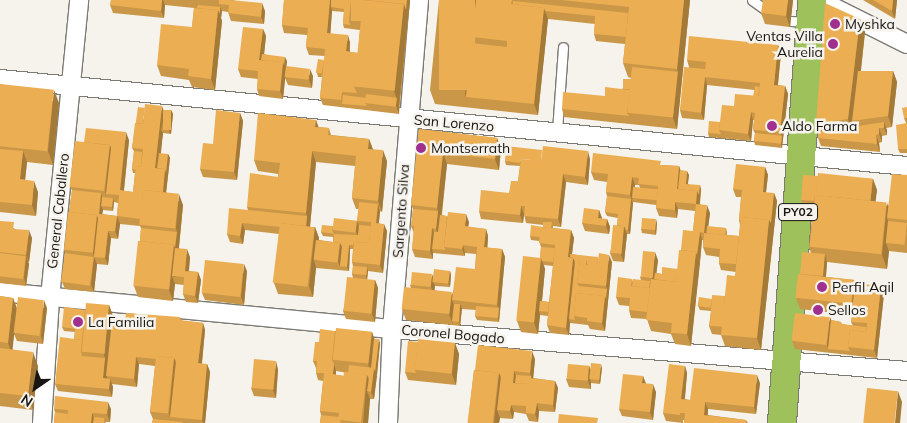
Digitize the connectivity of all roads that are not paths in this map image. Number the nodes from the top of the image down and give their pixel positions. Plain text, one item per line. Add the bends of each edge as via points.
1 (80, 0) edge
2 (419, 0) edge
3 (752, 0) edge
4 (767, 11) edge
5 (809, 11) edge
6 (907, 44) edge
7 (564, 47) dead end
8 (0, 79) edge
9 (70, 87) junction
10 (408, 119) junction
11 (557, 132) junction
12 (802, 156) junction
13 (907, 166) edge
14 (0, 292) edge
15 (50, 298) junction
16 (392, 329) junction
17 (788, 361) junction
18 (907, 371) edge
19 (42, 423) edge
20 (388, 423) edge
21 (782, 423) edge

1 - 9 street, General Caballero
2 - 10 street, Sargento Silva
3 - 4 lane
5 - 6 street
5 - 12 highway, PY02
7 - 11 lane
8 - 9 street, San Lorenzo
9 - 10 street, San Lorenzo
9 - 15 street, General Caballero
10 - 11 street, San Lorenzo
10 - 16 street, Sargento Silva
11 - 12 street, San Lorenzo
12 - 13 street, San Lorenzo
12 - 17 highway, PY02
14 - 15 street, Coronel Bogado
15 - 16 street, Coronel Bogado
15 - 19 street, General Caballero
16 - 17 street, Coronel Bogado
16 - 20 street, Sargento Silva
17 - 18 street, Coronel Bogado
17 - 21 highway, PY02

